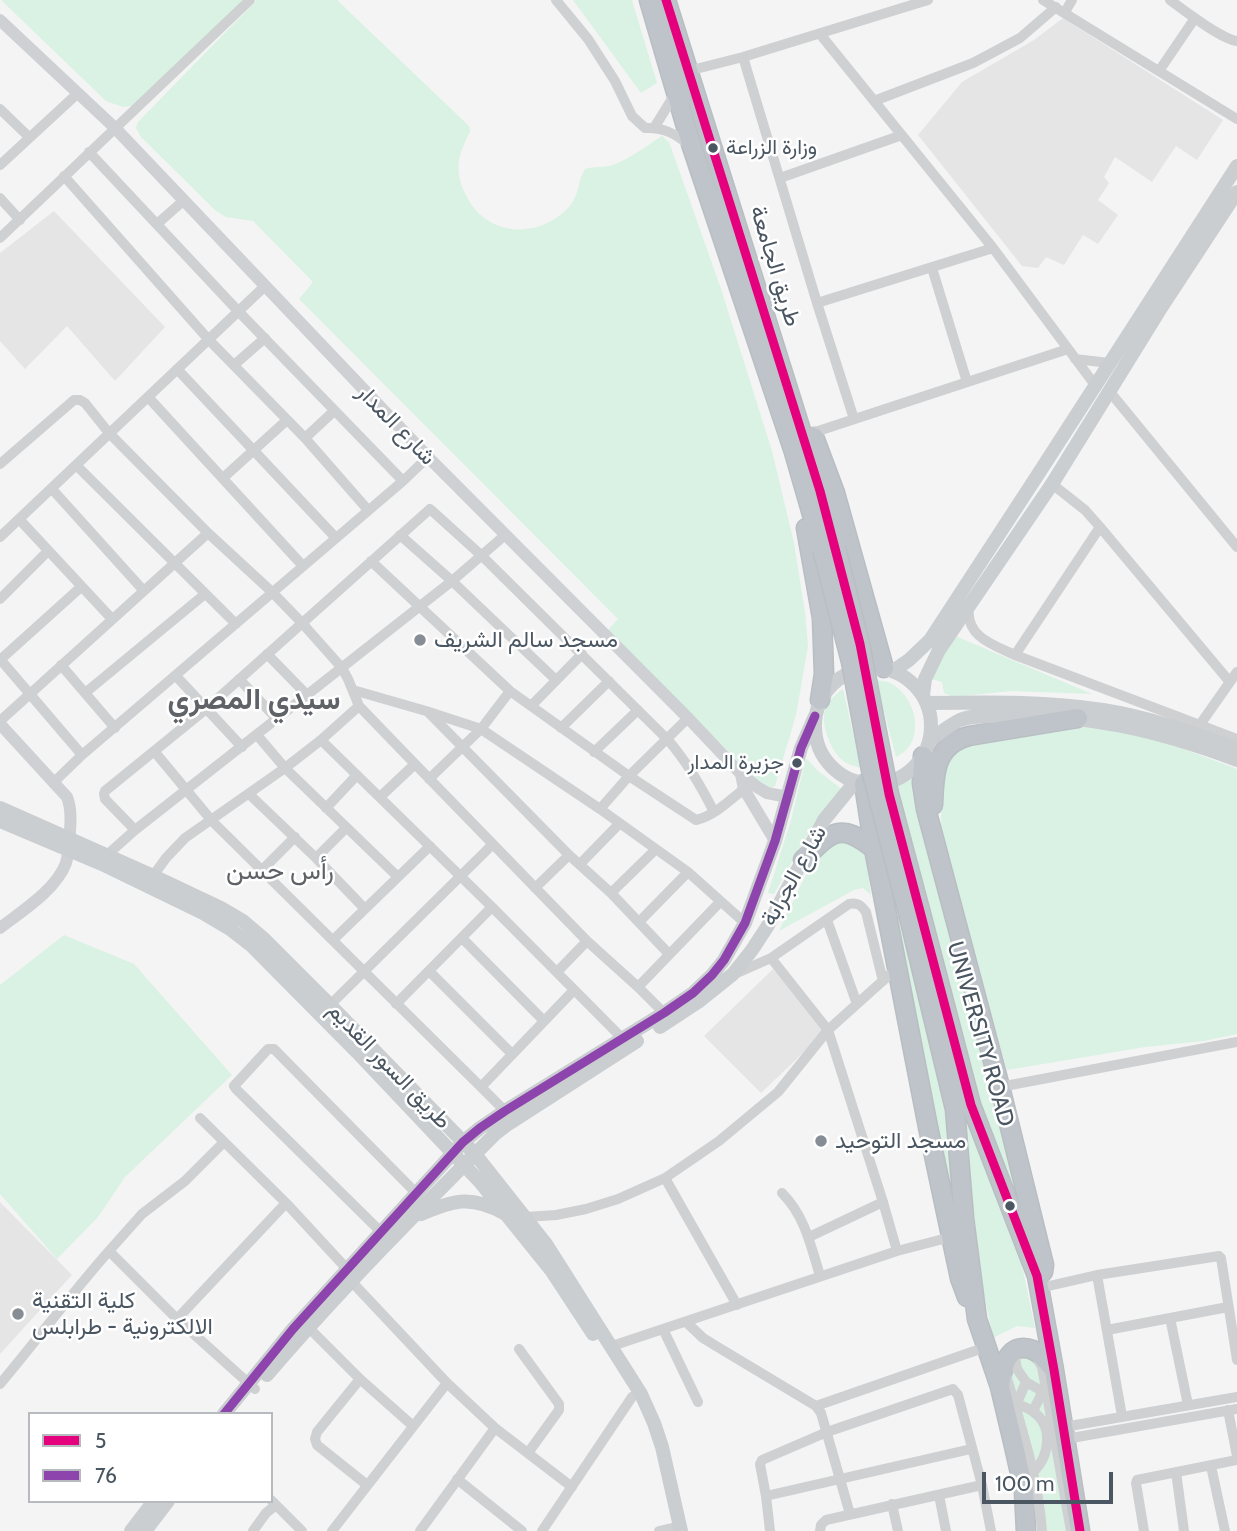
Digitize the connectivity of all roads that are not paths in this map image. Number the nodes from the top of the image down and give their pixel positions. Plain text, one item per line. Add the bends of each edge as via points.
1 (250, 0) edge
2 (556, 0) edge
3 (649, 0) edge
4 (666, 0) edge
5 (929, 0) edge
6 (1043, 0) edge
7 (1072, 0) edge
8 (1171, 0) edge
9 (1060, 10) junction
10 (1195, 18) junction
11 (0, 20) edge
12 (820, 34) junction
13 (1237, 41) edge
14 (743, 57) junction
15 (688, 71) junction
16 (1159, 71) junction
17 (78, 93) junction
18 (675, 94) junction
19 (874, 101) junction
20 (0, 109) edge
21 (1237, 119) edge
22 (115, 128) junction
23 (654, 128) junction
24 (902, 135) junction
25 (29, 137) junction
26 (692, 147) junction
27 (89, 152) junction
28 (0, 165) edge
29 (1237, 166) edge
30 (64, 176) junction
31 (780, 178) junction
32 (1237, 192) edge
33 (0, 198) edge
34 (183, 201) junction
35 (20, 220) junction
36 (157, 224) junction
37 (0, 238) edge
38 (993, 248) junction
39 (932, 268) junction
40 (264, 287) junction
41 (817, 303) junction
42 (239, 312) junction
43 (265, 338) junction
44 (209, 340) junction
45 (1068, 349) junction
46 (1075, 359) junction
47 (1110, 363) junction
48 (234, 365) junction
49 (177, 369) junction
50 (967, 382) junction
51 (1095, 386) junction
52 (1110, 392) junction
53 (148, 397) junction
54 (334, 411) junction
55 (854, 419) junction
56 (287, 420) junction
57 (109, 433) junction
58 (304, 438) junction
59 (803, 440) junction
60 (253, 450) junction
61 (428, 457) junction
62 (0, 464) edge
63 (76, 465) junction
64 (223, 478) junction
65 (403, 481) junction
66 (1052, 484) junction
67 (52, 489) junction
68 (368, 510) junction
69 (19, 519) junction
70 (1100, 527) junction
71 (208, 533) junction
72 (400, 536) junction
73 (504, 536) junction
74 (0, 537) edge
75 (336, 538) junction
76 (1237, 547) edge
77 (829, 548) joint
78 (48, 551) junction
79 (482, 556) junction
80 (372, 561) junction
81 (174, 564) junction
82 (303, 566) junction
83 (452, 581) junction
84 (81, 587) junction
85 (144, 591) junction
86 (272, 592) junction
87 (205, 594) junction
88 (0, 599) edge
89 (969, 604) junction
90 (420, 606) junction
91 (112, 619) junction
92 (236, 624) junction
93 (302, 624) junction
94 (267, 654) junction
95 (582, 654) junction
96 (1015, 655) junction
97 (0, 659) edge
98 (61, 664) junction
99 (342, 668) junction
100 (889, 669) junction
101 (1237, 672) edge
102 (176, 676) junction
103 (239, 679) junction
104 (556, 680) junction
105 (608, 681) junction
106 (1229, 681) junction
107 (353, 690) junction
108 (510, 691) junction
109 (85, 693) junction
110 (30, 694) junction
111 (307, 696) junction
112 (925, 699) junction
113 (359, 706) junction
114 (531, 706) junction
115 (817, 708) junction
116 (206, 709) junction
117 (426, 710) junction
118 (638, 710) junction
119 (688, 718) junction
120 (1077, 718) junction
121 (277, 719) junction
122 (0, 722) edge
123 (115, 728) junction
124 (561, 728) junction
125 (481, 729) junction
126 (1192, 729) junction
127 (257, 735) junction
128 (321, 740) junction
129 (667, 740) junction
130 (242, 747) junction
131 (462, 747) junction
132 (926, 748) junction
133 (1234, 750) edge
134 (154, 751) junction
135 (594, 752) junction
136 (82, 755) junction
137 (415, 764) junction
138 (285, 768) junction
139 (741, 774) junction
140 (357, 775) junction
141 (629, 776) junction
142 (429, 779) junction
143 (53, 783) junction
144 (859, 783) junction
145 (187, 789) junction
146 (744, 789) junction
147 (249, 794) junction
148 (380, 797) junction
149 (788, 797) junction
150 (0, 808) edge
151 (326, 808) junction
152 (600, 809) junction
153 (714, 812) junction
154 (0, 821) edge
155 (212, 821) junction
156 (620, 824) junction
157 (346, 828) junction
158 (135, 830) junction
159 (295, 837) junction
160 (775, 841) junction
161 (493, 844) junction
162 (69, 845) junction
163 (430, 846) junction
164 (656, 849) junction
165 (874, 849) junction
166 (935, 850) junction
167 (107, 855) junction
168 (569, 855) junction
169 (316, 858) junction
170 (803, 860) junction
171 (580, 864) junction
172 (262, 870) junction
173 (688, 872) junction
174 (153, 876) junction
175 (461, 876) junction
176 (398, 877) junction
177 (758, 884) junction
178 (535, 888) junction
179 (611, 893) junction
180 (785, 893) junction
181 (720, 902) junction
182 (492, 907) junction
183 (365, 909) junction
184 (915, 915) junction
185 (827, 920) junction
186 (3, 921) edge
187 (639, 922) junction
188 (745, 923) junction
189 (462, 938) junction
190 (333, 940) junction
191 (587, 942) junction
192 (670, 954) junction
193 (771, 958) junction
194 (897, 968) junction
195 (365, 971) junction
196 (429, 971) junction
197 (557, 972) junction
198 (733, 974) junction
199 (883, 981) junction
200 (638, 987) junction
201 (574, 989) junction
202 (396, 1004) junction
203 (857, 1004) junction
204 (330, 1005) junction
205 (664, 1013) junction
206 (544, 1021) junction
207 (828, 1031) junction
208 (623, 1039) junction
209 (1237, 1042) edge
210 (512, 1054) junction
211 (481, 1087) junction
212 (1000, 1087) junction
213 (505, 1111) junction
214 (200, 1118) dead end
215 (224, 1142) junction
216 (458, 1148) junction
217 (470, 1160) junction
218 (665, 1178) junction
219 (782, 1193) dead end
220 (417, 1194) junction
221 (883, 1202) junction
222 (286, 1203) junction
223 (509, 1216) junction
224 (526, 1217) junction
225 (413, 1218) junction
226 (381, 1232) junction
227 (809, 1237) junction
228 (951, 1237) junction
229 (109, 1251) junction
230 (897, 1251) junction
231 (349, 1275) junction
232 (1097, 1275) junction
233 (820, 1276) junction
234 (1038, 1282) junction
235 (737, 1305) junction
236 (1228, 1307) junction
237 (1170, 1318) junction
238 (177, 1319) junction
239 (977, 1319) junction
240 (686, 1322) junction
241 (308, 1327) junction
242 (663, 1329) junction
243 (1107, 1330) junction
244 (611, 1346) junction
245 (986, 1348) junction
246 (519, 1349) dead end
247 (1014, 1353) junction
248 (1237, 1360) edge
249 (1055, 1370) junction
250 (360, 1379) junction
251 (1027, 1382) junction
252 (447, 1383) junction
253 (0, 1384) edge
254 (252, 1386) junction
255 (1000, 1387) junction
256 (1045, 1393) junction
257 (632, 1397) junction
258 (1237, 1397) edge
259 (698, 1402) dead end
260 (1015, 1403) junction
261 (1188, 1405) junction
262 (817, 1406) junction
263 (1232, 1409) edge
264 (1033, 1411) junction
265 (225, 1412) edge
266 (237, 1412) edge
267 (1122, 1416) junction
268 (413, 1426) junction
269 (495, 1427) junction
270 (827, 1432) junction
271 (1065, 1433) junction
272 (971, 1449) junction
273 (528, 1453) junction
274 (1237, 1458) edge
275 (1211, 1466) junction
276 (1032, 1472) junction
277 (1176, 1472) junction
278 (457, 1479) junction
279 (840, 1479) junction
280 (367, 1485) junction
281 (982, 1486) junction
282 (572, 1487) junction
283 (939, 1495) junction
284 (766, 1496) junction
285 (274, 1502) edge
286 (152, 1503) edge
287 (166, 1503) edge
288 (892, 1504) junction
289 (850, 1514) junction
290 (671, 1530) edge
291 (1079, 1530) edge
292 (131, 1531) edge
293 (145, 1531) edge
294 (253, 1531) edge
295 (302, 1531) edge
296 (332, 1531) edge
297 (420, 1531) edge
298 (522, 1531) edge
299 (542, 1531) edge
300 (770, 1531) edge
301 (820, 1531) edge
302 (898, 1531) edge
303 (946, 1531) edge
304 (991, 1531) edge
305 (1026, 1531) edge
306 (1042, 1531) edge
307 (1144, 1531) edge
308 (1184, 1531) edge
309 (1225, 1531) edge

1 - 22 street
2 - 23 street via 588,39 632,116 645,128
3 - 18 highway, طريق الجامعة
4 - 15 highway, طريق الجامعة
5 - 12 street
6 - 9 street
7 - 9 street
8 - 10 street
9 - 16 street
9 - 19 street via 973,63
10 - 13 street
10 - 16 street
11 - 17 street, شارع المدار
12 - 14 street
12 - 19 street
14 - 15 street
14 - 31 street
15 - 59 highway, طريق الجامعة
16 - 21 street
17 - 22 street, شارع المدار
17 - 25 street
18 - 23 street
18 - 26 highway, طريق الجامعة
19 - 24 street
20 - 25 street
22 - 27 street
22 - 34 street, شارع المدار
23 - 26 street via 677,135
24 - 31 street
24 - 38 street
25 - 28 street
26 - 59 highway, طريق الجامعة
27 - 30 street
27 - 36 street, شارع المدار
29 - 47 main road
30 - 35 street
30 - 44 street
31 - 41 street
32 - 52 main road
33 - 35 street
34 - 36 street
34 - 40 street, شارع المدار
35 - 37 street
36 - 42 street, شارع المدار
38 - 39 street
38 - 45 street
39 - 41 street
39 - 50 street
40 - 42 street
40 - 61 street, شارع المدار
41 - 55 street
42 - 43 street, شارع المدار
42 - 44 street
43 - 48 street
43 - 54 street, شارع المدار
44 - 48 street
44 - 49 street
45 - 46 street
45 - 50 street
46 - 47 street
46 - 51 street
47 - 51 main road
48 - 56 street
49 - 53 street
49 - 60 street
50 - 55 street
51 - 100 main road via 930,640 909,660
52 - 66 main road
52 - 76 street
53 - 57 street
53 - 64 street
54 - 58 street
54 - 65 street, شارع المدار
55 - 59 street
56 - 58 street
56 - 60 street
57 - 62 street via 85,403 74,400
57 - 63 street
57 - 71 street
58 - 68 street
59 - 77 highway, طريق الجامعة
59 - 100 highway via 835,493
59 - 115 highway via 822,618 824,674
60 - 64 street
60 - 75 street
61 - 65 street
61 - 73 street, شارع المدار
63 - 67 street
63 - 81 street
64 - 82 street
65 - 68 street
66 - 70 street
66 - 89 main road
67 - 69 street
67 - 85 street
68 - 75 street
69 - 74 street
69 - 78 street
70 - 96 street
70 - 106 street
71 - 81 street
71 - 86 street
72 - 79 street via 432,510
72 - 80 street
72 - 83 street
73 - 79 street
73 - 119 street, شارع المدار
75 - 82 street
77 - 184 highway, UNIVERSITY ROAD, bridge via 871,770
78 - 84 street
78 - 88 street
79 - 83 street
79 - 95 street
80 - 90 street
80 - 93 street
81 - 85 street
81 - 87 street
82 - 86 street
83 - 90 street
83 - 104 street
84 - 91 street
84 - 97 street
85 - 91 street
86 - 92 street
86 - 93 street
87 - 92 street
87 - 109 street
89 - 96 street via 969,621 979,638
89 - 112 main road via 925,679
90 - 99 street
90 - 108 street
91 - 98 street
92 - 102 street
93 - 94 street
93 - 99 street
94 - 103 street
94 - 111 street
95 - 104 street
95 - 105 street
96 - 126 street
97 - 110 street
98 - 109 street
98 - 110 street
99 - 107 street
99 - 111 street
100 - 112 main road via 915,685
100 - 115 main road via 865,667 846,673 831,684
101 - 106 street
102 - 116 street
102 - 123 street
103 - 116 street
103 - 121 street
104 - 114 street
105 - 118 street
105 - 124 street
106 - 126 street
107 - 113 street
107 - 117 street
108 - 114 street
108 - 125 street
109 - 123 street
110 - 122 street
110 - 136 street
111 - 121 street
112 - 126 main road via 1104,710
112 - 132 main road via 931,728
113 - 128 street
113 - 137 street
114 - 124 street
115 - 144 main road via 814,732 819,749 840,774
115 - 149 main road, شارع الجرابة
116 - 130 street
116 - 134 street
117 - 125 street
117 - 131 street
118 - 129 street
118 - 135 street
119 - 129 street
119 - 139 street, شارع المدار
120 - 132 main road via 967,718 952,724
120 - 133 main road
120 - 166 highway via 968,736 946,748 937,764 934,786
121 - 127 street
122 - 143 street
123 - 136 street
124 - 135 street
125 - 131 street
125 - 152 street
126 - 133 main road
127 - 130 street
127 - 138 street
128 - 138 street
128 - 140 street
129 - 141 street
129 - 153 street
130 - 145 street
131 - 142 street
131 - 168 street
132 - 144 main road via 912,769 898,779
132 - 166 highway via 922,783
134 - 145 street
134 - 158 street via 104,794
135 - 141 street
136 - 143 street
137 - 142 street
137 - 148 street
138 - 147 street
138 - 151 street
139 - 146 street
139 - 149 street, شارع المدار via 767,793
140 - 148 street
140 - 151 street
141 - 152 street
141 - 153 street via 696,820
142 - 161 street
143 - 162 street via 69,803
144 - 165 highway
144 - 170 main road, شارع الجرابة via 824,820
145 - 155 street
145 - 158 street
146 - 153 street
146 - 160 street
147 - 155 street
147 - 159 street
148 - 163 street
149 - 160 main road, شارع الجرابة
150 - 162 main road, طريق السور القديم
151 - 157 street
152 - 156 street
154 - 162 main road, طريق السور القديم
155 - 172 street
155 - 174 street via 174,849
156 - 164 street
156 - 171 street
157 - 169 street
157 - 176 street
158 - 167 street
159 - 169 street
159 - 172 street
160 - 177 main road, شارع الجرابة
161 - 175 street
161 - 178 street
162 - 167 main road, طريق السور القديم
162 - 186 street via 62,871 42,895
162 - 216 main road, طريق السور القديم via 203,913 252,946
163 - 175 street
163 - 176 street
164 - 173 street
164 - 179 street
165 - 170 highway via 860,837 843,832 826,838
165 - 194 highway
166 - 212 highway
167 - 174 main road, طريق السور القديم
168 - 171 street
168 - 178 street
169 - 183 street
170 - 180 main road, شارع الجرابة
171 - 179 street
172 - 190 street
173 - 181 street
173 - 187 street
174 - 204 main road, طريق السور القديم via 243,921
175 - 182 street
175 - 195 street
176 - 183 street
177 - 180 main road via 765,898
177 - 188 main road, شارع الجرابة
178 - 191 street
179 - 187 street
180 - 198 main road, شارع الجرابة
181 - 188 street
181 - 192 street
182 - 189 street
182 - 197 street
183 - 190 street
184 - 234 highway, UNIVERSITY ROAD via 971,1105
184 - 239 highway, UNIVERSITY ROAD via 955,1109
185 - 193 street
185 - 199 street via 849,904 861,906
185 - 203 street
187 - 192 street
188 - 205 main road, شارع الجرابة via 712,975
189 - 196 street
189 - 206 street
190 - 195 street
191 - 197 street
191 - 200 street
192 - 200 street
193 - 198 street
193 - 207 street
194 - 199 street
194 - 228 highway
195 - 202 street
195 - 204 street
196 - 202 street
196 - 210 street
197 - 201 street
198 - 217 main road, شارع الجرابة via 698,1002 508,1124
199 - 203 street
200 - 205 street
201 - 206 street
201 - 208 street
202 - 211 street
203 - 207 street
204 - 216 main road, طريق السور القديم
205 - 208 main road, شارع الجرابة
206 - 210 street
207 - 218 street via 778,1092
207 - 221 street
208 - 213 main road, شارع الجرابة
209 - 212 street
210 - 211 street
211 - 213 street
212 - 234 highway via 1044,1265
213 - 216 main road, شارع الجرابة
214 - 215 street
215 - 222 street
215 - 229 street via 185,1181 142,1214
216 - 217 main road, طريق السور القديم
216 - 220 main road, شارع الجرابة
217 - 223 main road, طريق السور القديم
217 - 224 main road, طريق السور القديم
217 - 225 main road, شارع الجرابة
218 - 224 street via 586,1209
218 - 235 street
219 - 227 street via 798,1211
220 - 226 main road, شارع الجرابة
220 - 226 street via 274,1049 268,1049 234,1086
221 - 227 street
221 - 230 street
222 - 231 street
222 - 238 street
223 - 225 main road via 466,1200
223 - 257 main road, طريق السور القديم via 551,1270
224 - 244 main road, طريق السور القديم
225 - 231 main road, شارع الجرابة
226 - 231 main road, شارع الجرابة
227 - 233 street
228 - 230 street
228 - 239 highway via 960,1278
229 - 238 street
229 - 253 street
230 - 233 street
231 - 241 main road, شارع الجرابة
231 - 252 street
231 - 254 main road, شارع الجرابة via 293,1329
232 - 234 street
232 - 236 street via 1217,1256
232 - 243 street
233 - 235 street
234 - 249 highway, UNIVERSITY ROAD
235 - 240 street
236 - 237 street
236 - 248 street
237 - 243 street
237 - 261 street
238 - 254 street
239 - 245 highway, UNIVERSITY ROAD
240 - 242 street
240 - 262 street via 716,1346
241 - 250 street
241 - 254 main road, شارع الجرابة
242 - 244 street
242 - 259 street
243 - 267 street
244 - 290 main road, طريق السور القديم via 641,1394 662,1447
245 - 255 highway, UNIVERSITY ROAD
245 - 262 street
246 - 273 street via 559,1404
247 - 249 highway via 1035,1351
247 - 251 street
247 - 255 highway via 1004,1364
247 - 256 street via 1030,1353 1039,1361
247 - 260 street via 1005,1370
249 - 271 highway, UNIVERSITY ROAD
250 - 268 street
250 - 280 street via 314,1439
251 - 256 street
251 - 260 street
252 - 268 street
252 - 269 street
254 - 265 main road, شارع الجرابة
254 - 266 main road, شارع الجرابة
255 - 305 highway, UNIVERSITY ROAD via 1024,1491
256 - 264 street
256 - 291 street
257 - 282 street
257 - 290 main road, طريق السور القديم via 657,1452
258 - 261 street
260 - 264 street
260 - 276 street
261 - 267 street
262 - 270 street
263 - 271 street
263 - 274 street
264 - 276 street via 1043,1423 1048,1441 1041,1463
267 - 271 street
268 - 280 street
269 - 273 street
269 - 278 street
270 - 272 street via 953,1389
270 - 279 street
270 - 284 street via 761,1461
271 - 291 highway, UNIVERSITY ROAD
272 - 279 street
272 - 281 street
273 - 282 street
274 - 275 street
275 - 277 street
275 - 309 street
276 - 306 street
277 - 307 street via 1136,1481
277 - 308 street
278 - 297 street
278 - 298 street
279 - 284 street
279 - 289 street
280 - 296 street
281 - 283 street
281 - 304 street
282 - 299 street
283 - 288 street
283 - 303 street
284 - 300 street
285 - 294 street
285 - 295 street
286 - 292 main road
287 - 293 main road
288 - 289 street
288 - 302 street
289 - 301 street via 826,1520

